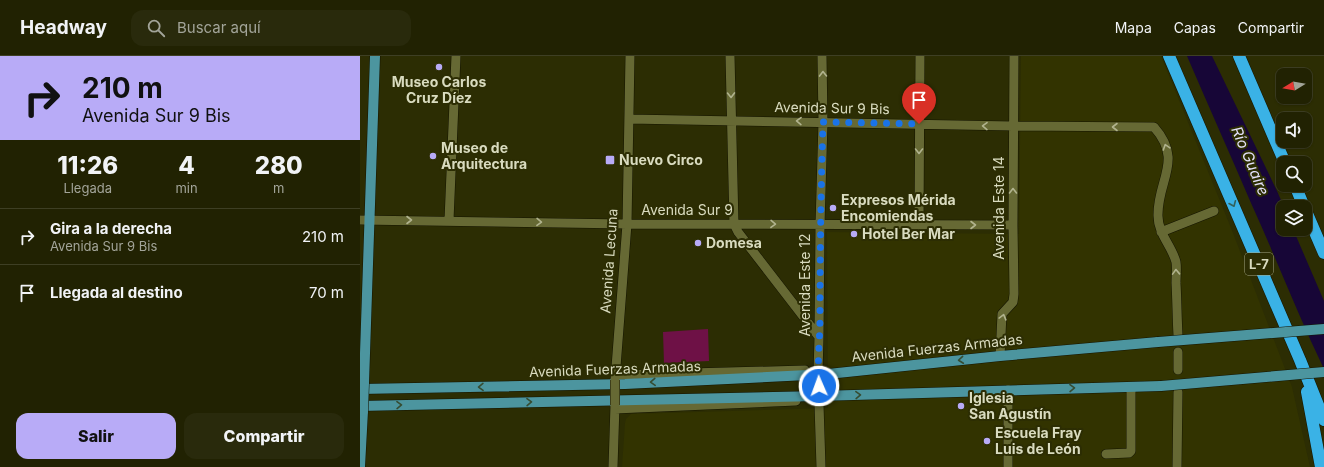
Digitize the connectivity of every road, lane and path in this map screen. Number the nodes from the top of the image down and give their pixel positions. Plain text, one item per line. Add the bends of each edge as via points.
1 (376, 56) edge
2 (456, 56) edge
3 (630, 56) edge
4 (730, 56) edge
5 (822, 56) edge
6 (920, 56) edge
7 (1014, 56) edge
8 (1239, 56) edge
9 (1170, 59) edge
10 (629, 119) junction
11 (731, 120) junction
12 (823, 122) junction
13 (919, 124) junction
14 (1013, 126) junction
15 (1282, 156) edge
16 (1214, 210) dead end
17 (365, 220) edge
18 (449, 220) junction
19 (627, 224) junction
20 (734, 224) junction
21 (820, 225) junction
22 (919, 225) junction
23 (1312, 225) edge
24 (1013, 226) junction
25 (1161, 232) junction
26 (1324, 253) edge
27 (1324, 329) edge
28 (1178, 335) dead end
29 (820, 337) junction
30 (1178, 352) dead end
31 (1000, 356) junction
32 (1178, 370) dead end
33 (1324, 372) edge
34 (818, 373) junction
35 (615, 378) junction
36 (362, 386) edge
37 (1130, 387) junction
38 (1306, 387) dead end
39 (1008, 390) junction
40 (1178, 392) dead end
41 (819, 396) junction
42 (615, 407) junction
43 (362, 408) edge
44 (1324, 420) edge
45 (1106, 454) dead end
46 (360, 467) edge
47 (613, 467) edge
48 (821, 467) edge
49 (1008, 467) edge
50 (1177, 467) edge
51 (1321, 467) edge

1 - 17 main road
2 - 18 street
3 - 10 street, Avenida Lecuna
4 -> 11 street
12 -> 5 street, Avenida Este 12
6 - 13 street
7 - 14 street, Avenida Este 14
8 - 15 highway
9 -> 44 highway, L-7
10 - 11 street, Avenida Sur 9 Bis
10 - 19 street, Avenida Lecuna
12 -> 11 street, Avenida Sur 9 Bis
11 - 20 street
12 - 13 street, Avenida Sur 9 Bis
12 - 21 street, Avenida Este 12
14 -> 13 street, Avenida Sur 9 Bis
13 -> 22 street
24 -> 14 street, Avenida Este 14
25 -> 14 street, Avenida Sur 9 Bis via 1159,200 1169,153 1165,142 1154,127
16 - 25 street
17 -> 18 street, Avenida Sur 9
17 - 36 main road
18 -> 19 street, Avenida Sur 9
19 - 20 street, Avenida Sur 9
19 - 35 street, Avenida Lecuna
20 -> 21 street, Avenida Sur 9
20 - 29 street
21 - 22 street, Avenida Sur 9
21 - 29 street, Avenida Este 12
22 -> 24 street, Avenida Sur 9
23 - 26 highway
31 -> 24 street, Avenida Este 14 via 1002,314 1014,298
28 -> 25 street via 1176,261
27 - 31 main road, Avenida Fuerzas Armadas, bridge
29 - 34 street, Avenida Este 12
30 - 32 street
31 -> 34 main road, Avenida Fuerzas Armadas
33 - 37 main road, bridge
34 - 35 street via 805,370
34 -> 36 main road, Avenida Fuerzas Armadas via 624,384
34 - 41 street, Avenida Este 12
35 - 42 street, Avenida Lecuna, bridge
36 - 43 main road, bridge
39 -> 37 main road
37 - 45 street via 1131,451
38 - 51 highway
41 -> 39 main road
39 - 49 street
40 - 50 street
41 - 42 street via 797,401
43 -> 41 main road
41 - 48 street, Avenida Este 12
42 - 47 street, Avenida Lecuna
43 - 46 main road

